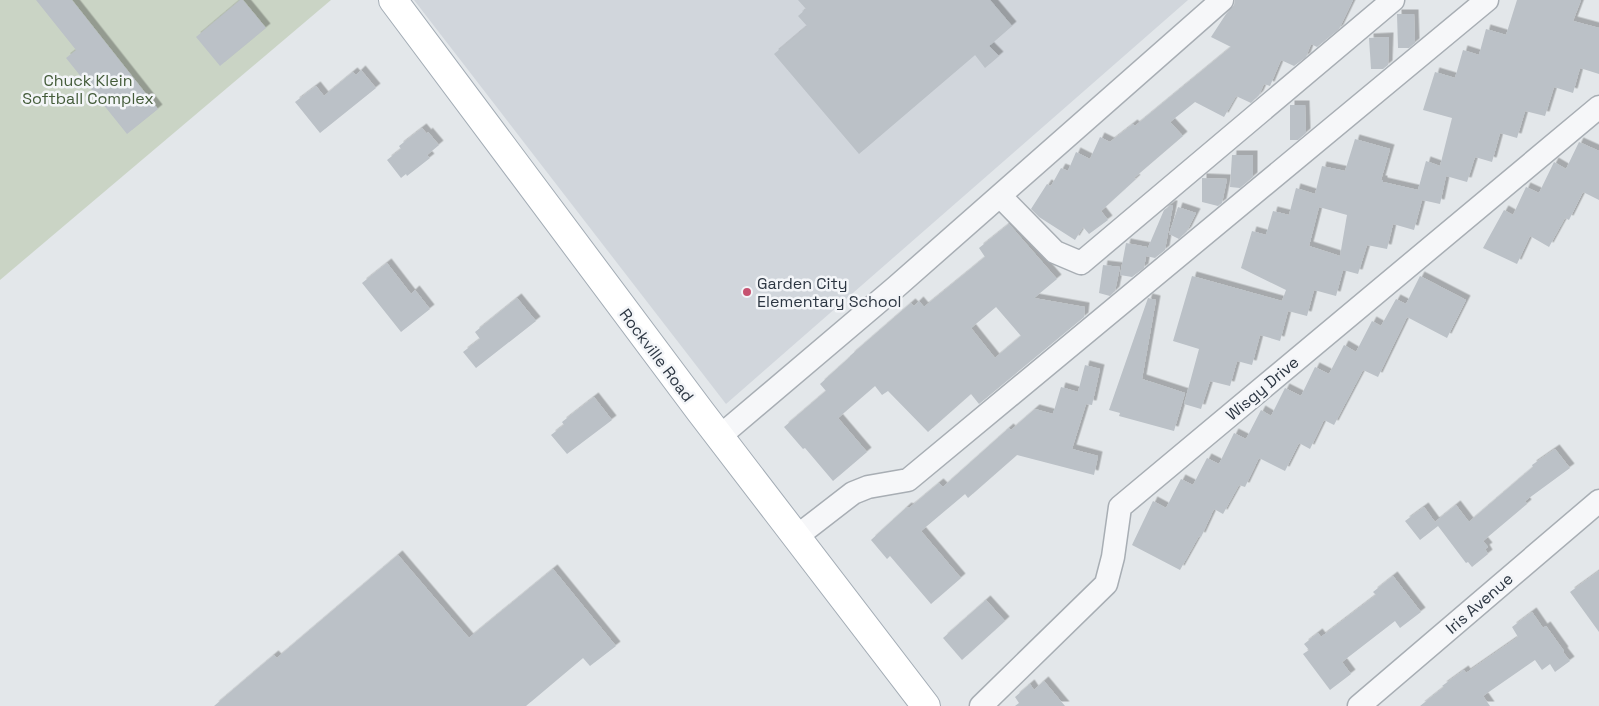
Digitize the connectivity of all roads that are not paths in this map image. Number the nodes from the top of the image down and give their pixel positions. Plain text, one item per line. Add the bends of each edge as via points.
1 (393, 0) edge
2 (1222, 0) edge
3 (1393, 0) edge
4 (1487, 0) edge
5 (1599, 108) edge
6 (1000, 197) junction
7 (719, 437) junction
8 (1599, 501) edge
9 (796, 537) junction
10 (926, 706) edge
11 (981, 706) edge
12 (1359, 706) edge

1 - 7 main road, Rockville Road
2 - 6 street
3 - 6 street via 1081,263 1055,252
4 - 9 street via 908,480 853,493
5 - 11 street, Wisgy Drive via 1120,507 1106,584
6 - 7 street
7 - 9 main road, Rockville Road
8 - 12 street, Iris Avenue
9 - 10 main road, Rockville Road

